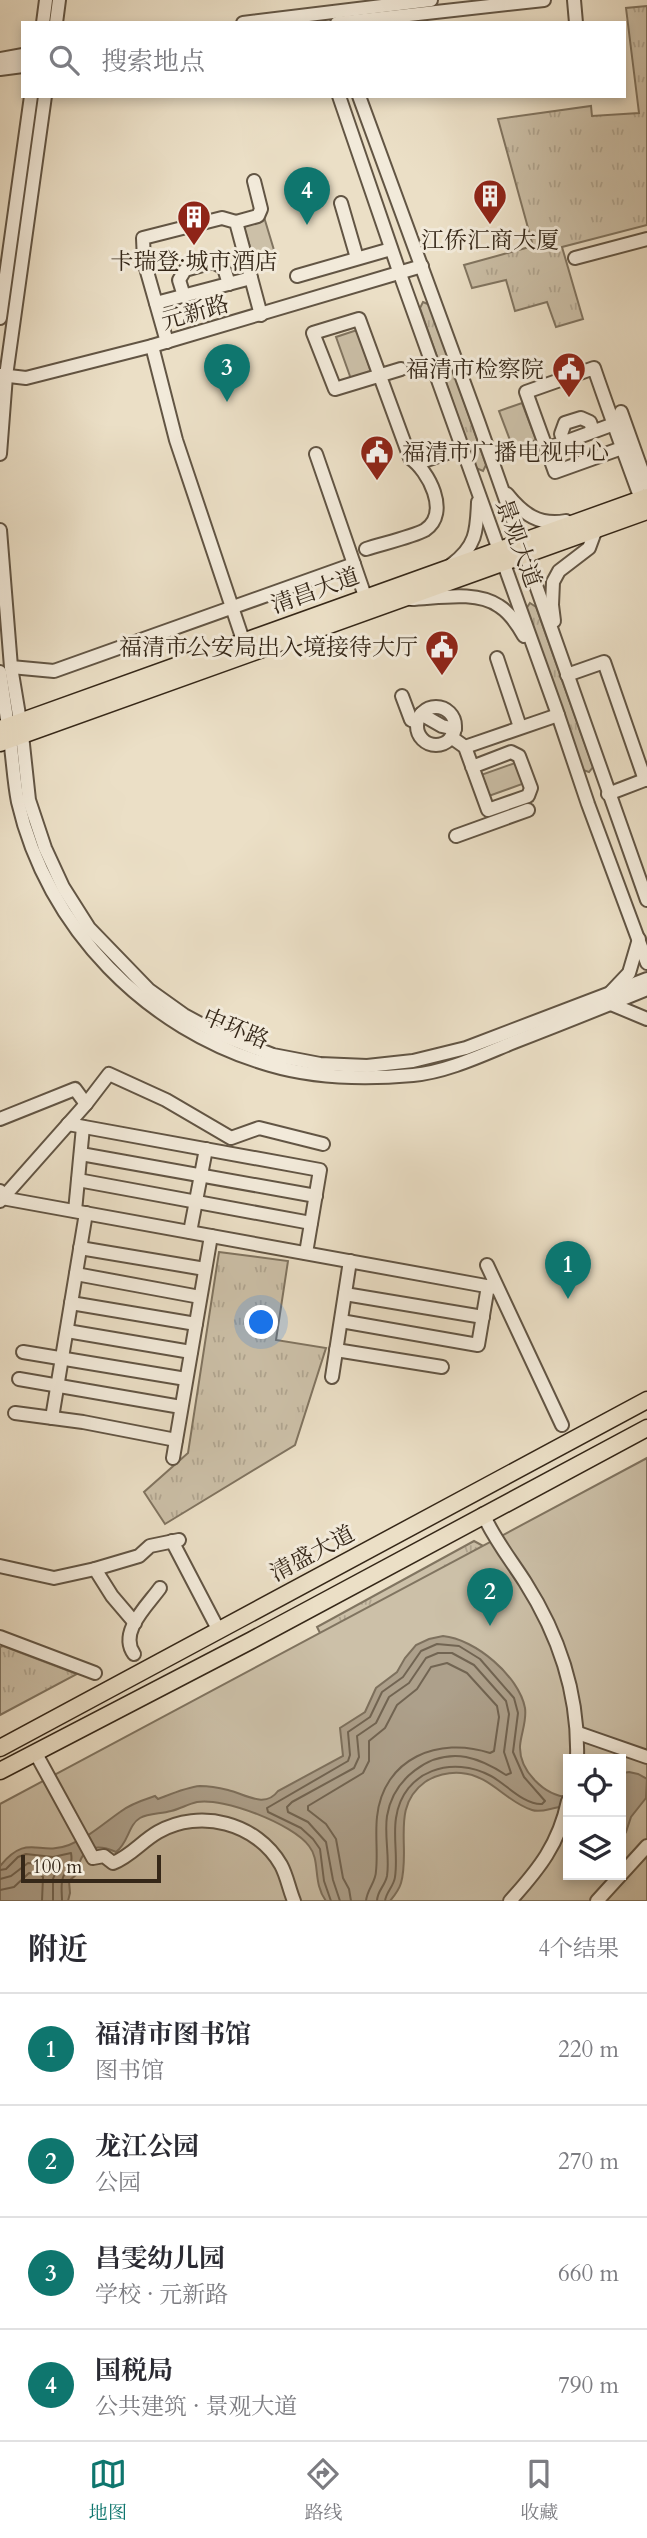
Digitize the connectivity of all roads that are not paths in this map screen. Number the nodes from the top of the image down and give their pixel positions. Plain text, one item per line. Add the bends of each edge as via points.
1 (46, 0) edge
2 (60, 0) edge
3 (431, 0) edge
4 (544, 0) edge
5 (574, 0) edge
6 (317, 18) edge
7 (335, 19) edge
8 (390, 19) edge
9 (43, 21) edge
10 (56, 21) edge
11 (273, 21) edge
12 (576, 21) edge
13 (21, 55) edge
14 (0, 59) edge
15 (21, 66) edge
16 (0, 69) edge
17 (31, 98) edge
18 (45, 98) edge
19 (340, 98) edge
20 (360, 98) edge
21 (254, 181) dead end
22 (341, 203) dead end
23 (236, 222) junction
24 (647, 239) edge
25 (391, 249) junction
26 (357, 258) junction
27 (575, 258) dead end
28 (422, 266) junction
29 (400, 274) junction
30 (297, 276) dead end
31 (251, 278) junction
32 (229, 284) junction
33 (184, 296) junction
34 (156, 303) junction
35 (261, 315) junction
36 (0, 318) edge
37 (167, 342) junction
38 (152, 346) junction
39 (401, 369) dead end
40 (3, 376) edge
41 (380, 376) junction
42 (621, 412) dead end
43 (614, 424) junction
44 (462, 448) junction
45 (622, 448) junction
46 (546, 449) junction
47 (0, 454) edge
48 (316, 454) dead end
49 (642, 457) edge
50 (418, 463) junction
51 (500, 484) junction
52 (478, 491) junction
53 (644, 491) edge
54 (647, 512) edge
55 (593, 523) junction
56 (0, 530) edge
57 (523, 548) junction
58 (366, 549) dead end
59 (501, 556) junction
60 (354, 564) junction
61 (431, 574) junction
62 (365, 596) junction
63 (400, 599) junction
64 (232, 608) junction
65 (243, 640) junction
66 (557, 645) junction
67 (536, 654) junction
68 (496, 658) dead end
69 (6, 669) edge
70 (567, 675) junction
71 (402, 696) dead end
72 (558, 715) junction
73 (419, 718) junction
74 (520, 727) junction
75 (10, 732) edge
76 (453, 733) junction
77 (464, 747) junction
78 (472, 767) junction
79 (646, 780) edge
80 (608, 794) junction
81 (528, 810) dead end
82 (490, 816) junction
83 (456, 836) dead end
84 (647, 899) edge
85 (626, 906) junction
86 (639, 939) junction
87 (647, 963) edge
88 (647, 979) edge
89 (647, 989) edge
90 (610, 999) junction
91 (647, 1019) edge
92 (86, 1104) junction
93 (0, 1119) edge
94 (68, 1124) junction
95 (83, 1127) junction
96 (323, 1144) dead end
97 (206, 1149) junction
98 (81, 1154) junction
99 (201, 1176) junction
100 (78, 1180) junction
101 (316, 1196) junction
102 (1, 1197) edge
103 (196, 1202) junction
104 (80, 1212) junction
105 (311, 1223) junction
106 (190, 1232) junction
107 (211, 1236) junction
108 (80, 1248) junction
109 (306, 1253) junction
110 (350, 1261) junction
111 (487, 1265) dead end
112 (205, 1269) junction
113 (76, 1274) junction
114 (493, 1287) junction
115 (345, 1294) junction
116 (200, 1297) junction
117 (71, 1303) junction
118 (483, 1317) junction
119 (341, 1321) junction
120 (195, 1324) junction
121 (67, 1331) junction
122 (336, 1350) junction
123 (23, 1352) dead end
124 (191, 1352) junction
125 (62, 1357) junction
126 (442, 1367) dead end
127 (332, 1377) dead end
128 (186, 1378) junction
129 (19, 1379) dead end
130 (58, 1385) junction
131 (647, 1400) edge
132 (181, 1407) junction
133 (15, 1413) dead end
134 (52, 1418) junction
135 (562, 1425) dead end
136 (647, 1428) edge
137 (176, 1440) junction
138 (173, 1458) dead end
139 (484, 1514) junction
140 (0, 1566) edge
141 (95, 1569) junction
142 (160, 1588) dead end
143 (135, 1623) junction
144 (218, 1629) junction
145 (0, 1637) edge
146 (134, 1654) dead end
147 (95, 1673) dead end
148 (578, 1733) junction
149 (0, 1748) edge
150 (35, 1752) junction
151 (577, 1754) edge
152 (647, 1757) edge
153 (0, 1772) edge
154 (563, 1816) edge
155 (647, 1846) edge
156 (294, 1901) edge
157 (510, 1901) edge
158 (597, 1901) edge

1 - 9 street
2 - 10 street
3 - 7 street
4 - 8 street
5 - 12 street
6 - 7 street
6 - 11 street
7 - 8 street
13 - 14 street
15 - 16 street
17 - 36 street
18 - 40 street
19 - 25 street, 景观大道
20 - 28 street, 景观大道
21 - 23 street via 261,209 258,216
22 - 26 street
23 - 31 street
23 - 34 street via 222,218 143,238 144,261
24 - 27 street
25 - 26 street
25 - 29 street, 景观大道
26 - 30 street
28 - 29 street, 元新路
28 - 51 street, 景观大道
29 - 35 street, 元新路
29 - 44 street, 景观大道
31 - 32 street
31 - 35 street
32 - 33 street
32 - 33 street via 224,268 213,262 185,270 179,280
33 - 34 street
34 - 37 street
35 - 37 street, 元新路
37 - 38 street, 元新路
38 - 40 street, 元新路 via 26,378
38 - 64 street via 176,440
39 - 41 street
40 - 47 street
41 - 41 street via 335,389 313,333 359,318
41 - 50 street via 410,457
42 - 49 street
43 - 45 street
43 - 46 street via 593,432 590,422 581,418 565,424 564,442
43 - 46 street via 594,368 526,392
44 - 50 street
44 - 52 street, 景观大道
45 - 46 street via 555,472
45 - 53 street
48 - 60 street
49 - 53 street
50 - 58 street via 435,493 436,513 426,529
51 - 55 street via 525,514 542,522
51 - 57 street, 景观大道
52 - 59 street, 景观大道
52 - 61 street via 471,547 453,564
53 - 55 main road, 清昌大道
54 - 55 main road, 清昌大道
55 - 57 main road, 清昌大道
55 - 66 street via 589,548 559,570 553,582
56 - 69 street, 中环路
57 - 59 main road, 清昌大道
57 - 66 street, 景观大道
59 - 61 main road, 清昌大道
59 - 63 main road, 清昌大道
59 - 67 street, 景观大道
60 - 62 street
60 - 64 street
61 - 62 main road, 清昌大道
62 - 65 main road, 清昌大道
63 - 67 street via 457,597 499,605
63 - 75 main road, 清昌大道
64 - 65 street
64 - 69 street via 54,671
65 - 75 main road, 清昌大道
66 - 70 street, 景观大道
67 - 72 street, 景观大道
68 - 74 street
69 - 75 street, 中环路
70 - 79 street via 604,662
70 - 80 street, 景观大道
71 - 73 street via 411,720
72 - 74 street
72 - 85 street, 景观大道
73 - 76 street via 429,708 442,708 452,716
73 - 76 street via 418,734 427,743 438,745
74 - 77 street
75 - 90 street, 中环路 via 18,802 34,850 80,936 144,1002 218,1046 272,1066 319,1074 415,1075 469,1060
76 - 77 street
77 - 78 street
78 - 82 street
78 - 82 street via 511,752 519,756 531,788 528,796
79 - 80 street
80 - 84 street, 景观大道
81 - 82 street
82 - 83 street
84 - 85 street
85 - 86 street, 景观大道
86 - 87 street, 景观大道
86 - 90 street via 629,973
88 - 90 street
89 - 90 street
90 - 91 street
92 - 93 street via 75,1089
92 - 94 street
92 - 96 street via 109,1074 231,1138 259,1128
94 - 95 street
94 - 102 street
95 - 97 street
95 - 98 street
97 - 99 street
97 - 101 street via 320,1170
98 - 99 street
98 - 100 street
99 - 101 street
99 - 103 street
100 - 103 street
100 - 104 street
101 - 105 street
102 - 104 street
103 - 105 street
103 - 106 street
104 - 106 street
104 - 108 street
105 - 109 street
106 - 107 street
107 - 109 street
107 - 112 street
108 - 112 street
108 - 113 street
109 - 110 street
110 - 114 street
110 - 115 street
111 - 114 street
112 - 116 street
113 - 116 street
113 - 117 street
114 - 118 street
114 - 135 street
115 - 118 street
115 - 119 street
116 - 120 street
117 - 120 street
117 - 121 street
118 - 119 street via 478,1345
119 - 122 street
120 - 124 street
121 - 124 street
121 - 125 street
122 - 126 street
122 - 127 street
123 - 125 street
124 - 128 street
125 - 128 street
125 - 130 street
128 - 132 street
129 - 130 street
130 - 132 street
130 - 134 street
131 - 144 main road, 清盛大道
132 - 137 street
133 - 134 street
134 - 137 street
136 - 139 main road, 清盛大道
137 - 138 street
139 - 148 street via 557,1640
139 - 150 main road, 清盛大道
140 - 141 street via 54,1578
141 - 143 street
141 - 144 street via 138,1556 150,1546 175,1541
142 - 143 street
143 - 146 street via 128,1638
144 - 149 main road, 清盛大道
145 - 147 street
148 - 151 street
148 - 152 street
150 - 153 main road, 清盛大道
150 - 156 street via 93,1858 104,1856 113,1863 175,1825 222,1822 266,1847 281,1864
154 - 157 street via 547,1857
155 - 158 street

